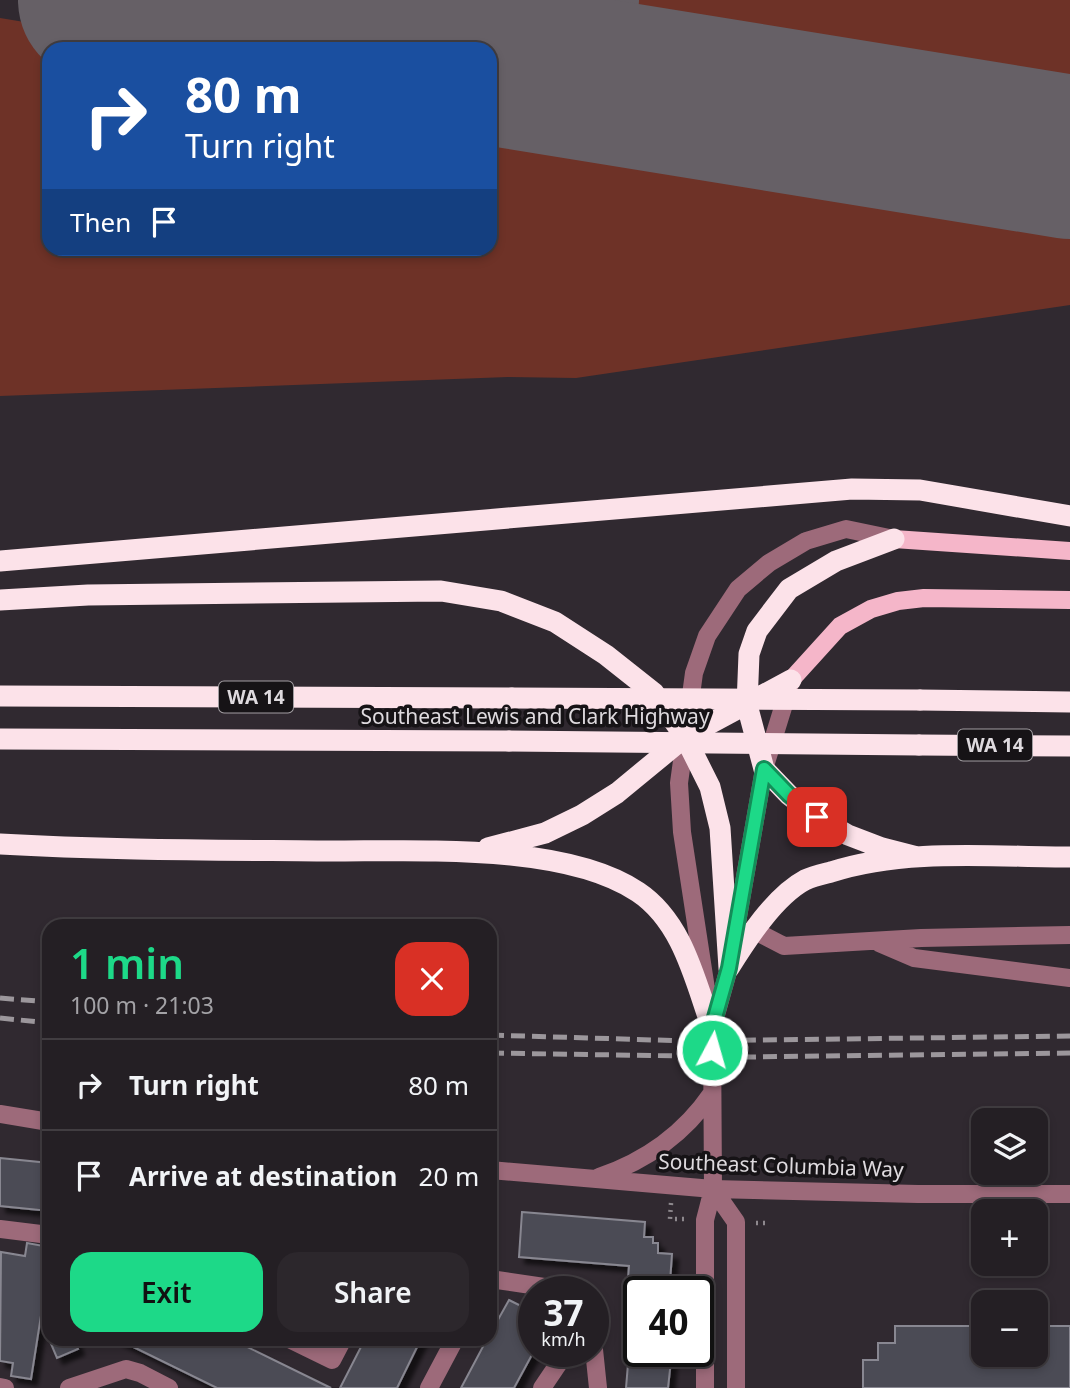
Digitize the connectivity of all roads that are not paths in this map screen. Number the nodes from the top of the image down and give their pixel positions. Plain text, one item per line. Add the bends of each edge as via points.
1 (1070, 516) edge
2 (894, 539) junction
3 (1070, 551) edge
4 (0, 561) edge
5 (0, 600) edge
6 (1070, 600) edge
7 (791, 680) junction
8 (0, 696) edge
9 (1070, 702) edge
10 (747, 705) junction
11 (685, 737) junction
12 (0, 739) edge
13 (1070, 746) edge
14 (764, 769) junction
15 (0, 844) edge
16 (465, 852) junction
17 (917, 857) junction
18 (1070, 857) edge
19 (752, 930) junction
20 (1070, 935) edge
21 (876, 942) junction
22 (729, 968) junction
23 (1070, 978) edge
24 (712, 1028) junction
25 (712, 1093) junction
26 (0, 1114) edge
27 (42, 1121) edge
28 (497, 1171) edge
29 (590, 1179) junction
30 (713, 1189) junction
31 (1070, 1194) edge
32 (0, 1229) edge
33 (42, 1234) edge
34 (497, 1280) edge
35 (518, 1283) edge
36 (303, 1346) edge
37 (339, 1346) edge
38 (450, 1346) edge
39 (557, 1367) edge
40 (596, 1367) edge
41 (69, 1388) edge
42 (169, 1388) edge
43 (429, 1388) edge
44 (542, 1388) edge
45 (598, 1388) edge
46 (705, 1388) edge
47 (736, 1388) edge

1 - 4 highway via 920,490 852,489
2 - 3 main road
2 - 10 highway via 836,561 789,589 757,631 749,654
2 - 11 street via 846,529 806,541 738,589 707,636 694,673
5 - 11 highway via 441,591 501,601 555,622 606,655 654,693
6 - 7 main road via 898,601 871,609 841,626
7 - 10 highway
7 - 14 street
8 - 9 highway, Southeast Lewis and Clark Highway / WA 14, bridge
10 - 11 highway
10 - 14 highway
11 - 16 highway via 617,793 582,815 532,837
11 - 22 highway via 710,787 720,828
11 - 24 street via 679,783 682,832
12 - 13 highway, Southeast Lewis and Clark Highway / WA 14, bridge
14 - 17 highway via 817,817 882,848
14 - 22 street
15 - 16 highway
16 - 24 highway via 567,862 608,875 639,892 663,915 682,945
17 - 18 highway
17 - 19 highway via 852,865 805,880
19 - 21 street via 784,946
19 - 22 highway
20 - 21 street
21 - 23 street via 914,958
22 - 24 street
24 - 25 street
25 - 29 street via 662,1146 616,1171
25 - 30 street
26 - 27 street
28 - 29 street, Southeast Columbia Way
29 - 30 street, Southeast Columbia Way
30 - 31 street, Southeast Columbia Way
30 - 46 street via 705,1220
30 - 47 street via 736,1222
32 - 33 street
34 - 35 street
36 - 37 street via 332,1360
38 - 43 street
39 - 44 street
40 - 45 street
41 - 42 street via 126,1369

